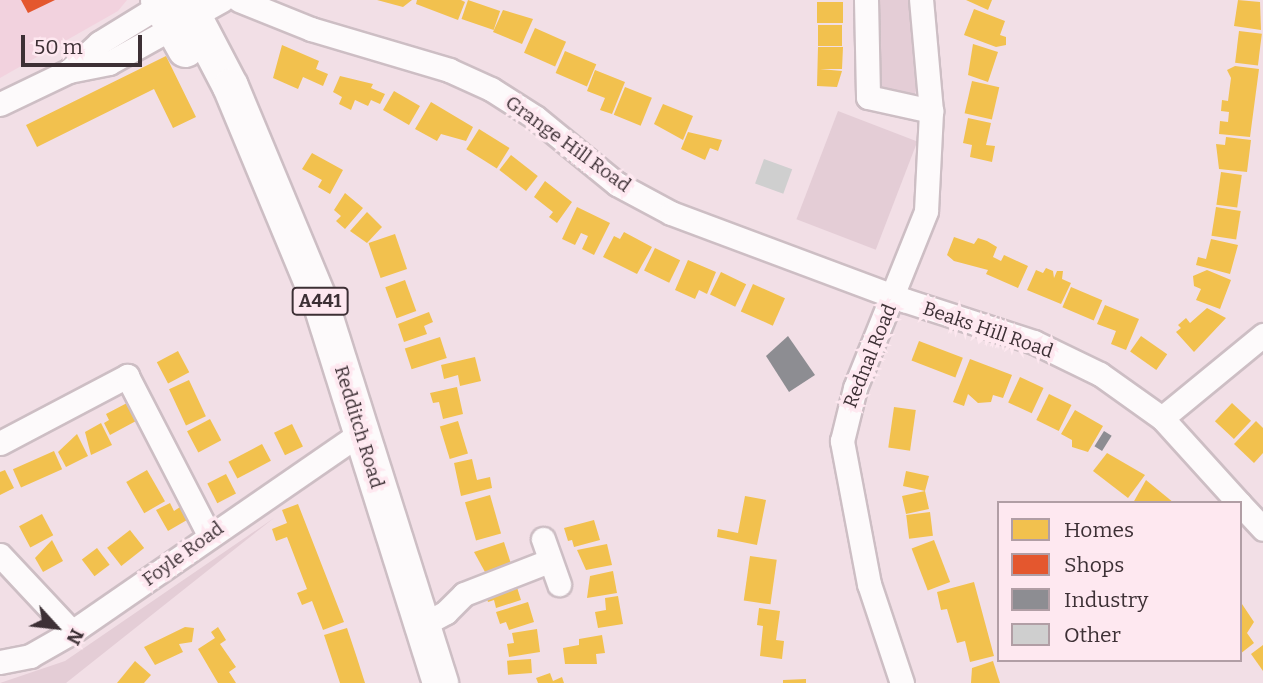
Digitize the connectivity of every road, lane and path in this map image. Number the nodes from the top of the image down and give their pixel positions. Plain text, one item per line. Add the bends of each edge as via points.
1 (239, 0) edge
2 (866, 0) edge
3 (921, 0) edge
4 (180, 7) edge
5 (0, 104) edge
6 (931, 111) junction
7 (894, 295) junction
8 (1263, 335) edge
9 (1162, 418) junction
10 (360, 433) junction
11 (0, 443) edge
12 (1238, 501) edge
13 (1242, 505) edge
14 (1263, 529) edge
15 (209, 535) junction
16 (543, 539) dead end
17 (0, 555) edge
18 (549, 561) junction
19 (559, 584) dead end
20 (422, 625) junction
21 (72, 632) junction
22 (0, 662) edge
23 (440, 683) edge
24 (902, 683) edge

1 - 7 street, Grange Hill Road via 311,29 449,70 535,117 617,184 671,213
2 - 6 street via 868,97
3 - 6 street, Rednal Road
4 - 5 street via 109,63 69,71
4 - 10 highway, Redditch Road / A441 via 233,136 268,174 321,305
6 - 7 street, Rednal Road via 926,211
7 - 9 street, Beaks Hill Road via 1034,342 1100,374
7 - 24 street, Rednal Road via 846,414 842,441 869,584
8 - 9 street
9 - 12 street, Beaks Hill Road
10 - 15 street, Foyle Road
10 - 20 highway, Redditch Road / A441
11 - 15 street via 127,376
13 - 14 street, Beaks Hill Road
15 - 21 street, Foyle Road
16 - 18 street
17 - 21 street
18 - 19 street
18 - 20 street via 464,594 446,612
20 - 23 highway, Redditch Road / A441
21 - 22 street, Foyle Road via 30,656

